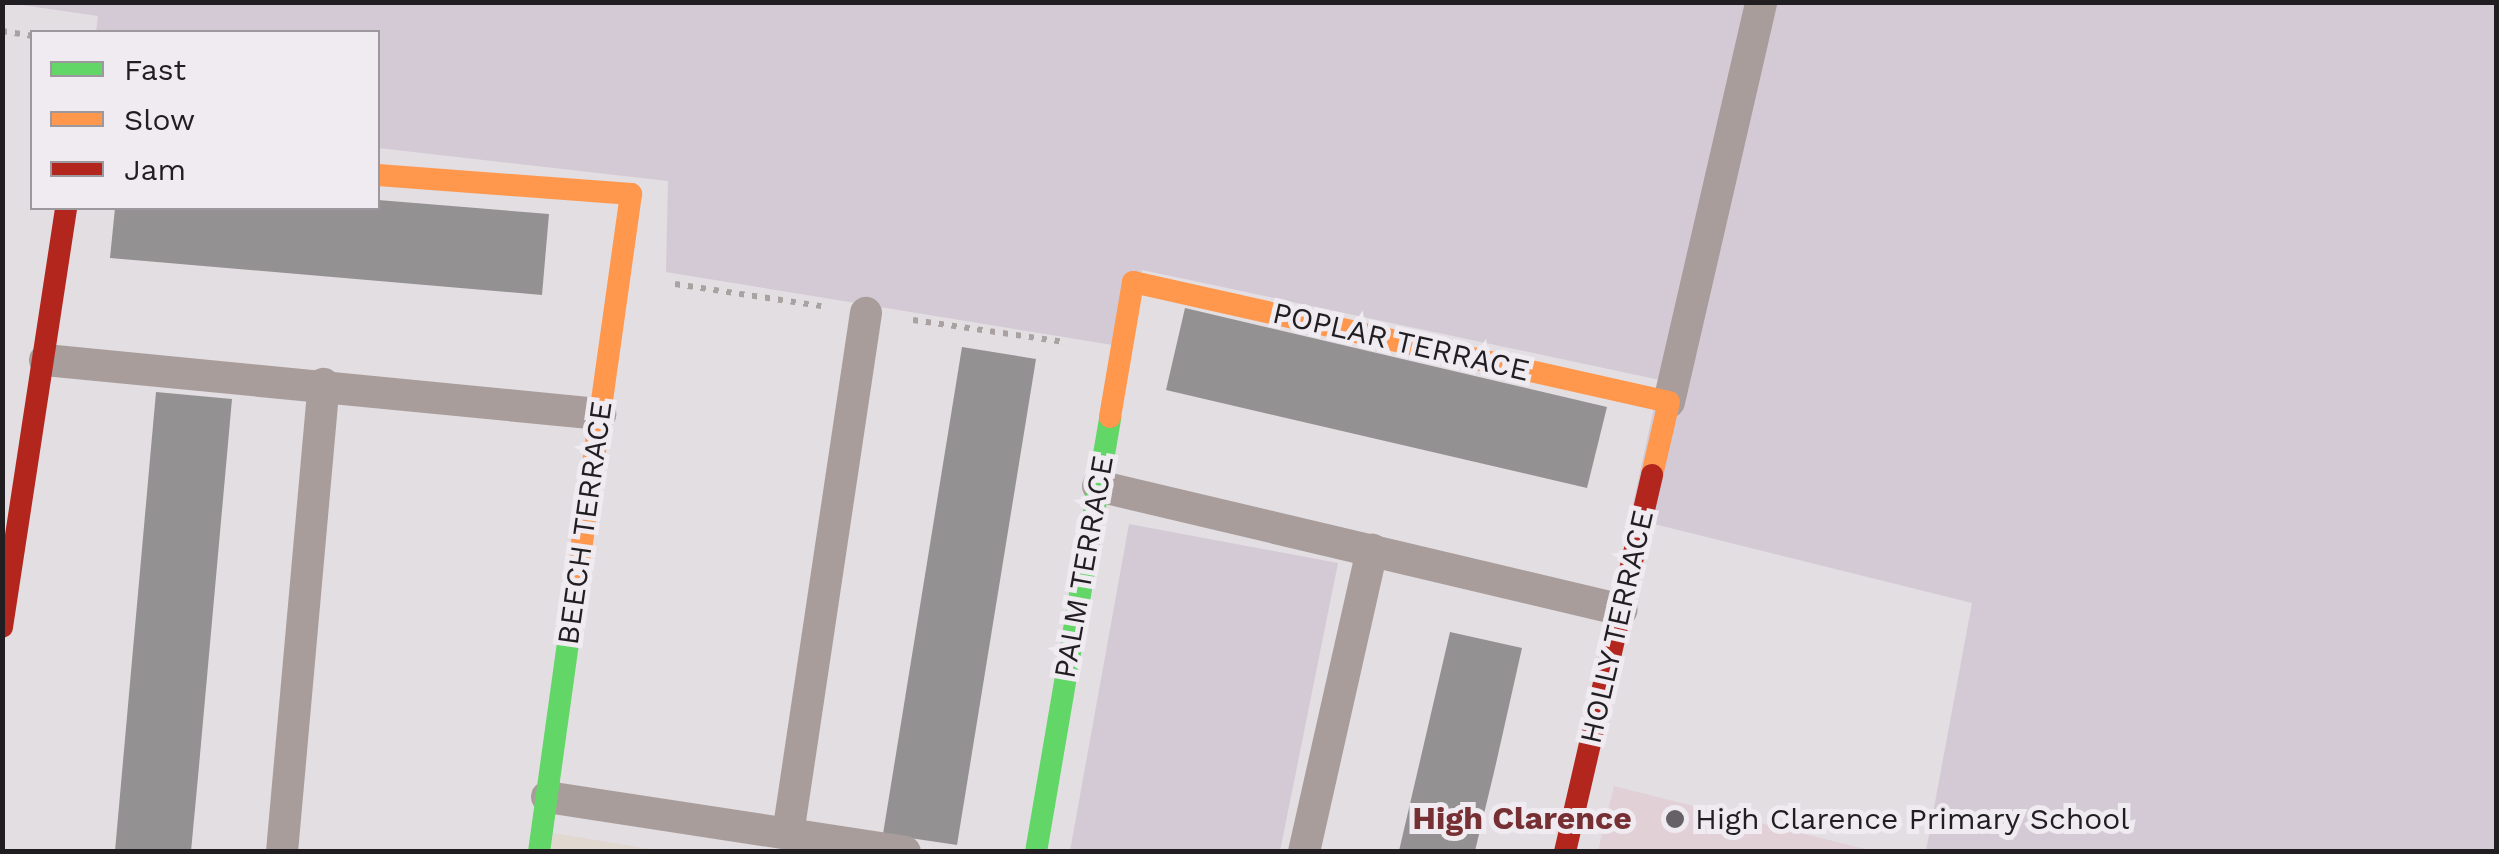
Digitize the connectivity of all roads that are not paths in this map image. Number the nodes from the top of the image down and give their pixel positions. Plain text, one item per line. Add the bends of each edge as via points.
1 (1761, 2) edge
2 (380, 175) edge
3 (66, 210) edge
4 (1134, 282) joint
5 (866, 313) dead end
6 (44, 360) junction
7 (324, 384) junction
8 (1670, 402) junction
9 (600, 414) junction
10 (1098, 486) junction
11 (1372, 550) junction
12 (1622, 610) junction
13 (2, 627) edge
14 (547, 797) junction
15 (788, 834) junction
16 (282, 852) edge
17 (539, 852) edge
18 (905, 852) edge
19 (1036, 852) edge
20 (1304, 852) edge
21 (1566, 852) edge

1 - 8 lane
2 - 9 street, BEECH TERRACE via 632,194
3 - 6 street
4 - 8 street, POPLAR TERRACE
4 - 10 street, PALM TERRACE
5 - 15 lane
6 - 7 lane
6 - 13 street
7 - 9 lane
7 - 16 lane
8 - 12 street, HOLLY TERRACE
9 - 14 street, BEECH TERRACE
10 - 11 lane
10 - 19 street, PALM TERRACE
11 - 12 lane
11 - 20 lane
12 - 21 street, HOLLY TERRACE
14 - 15 lane
14 - 17 street, BEECH TERRACE
15 - 18 lane

